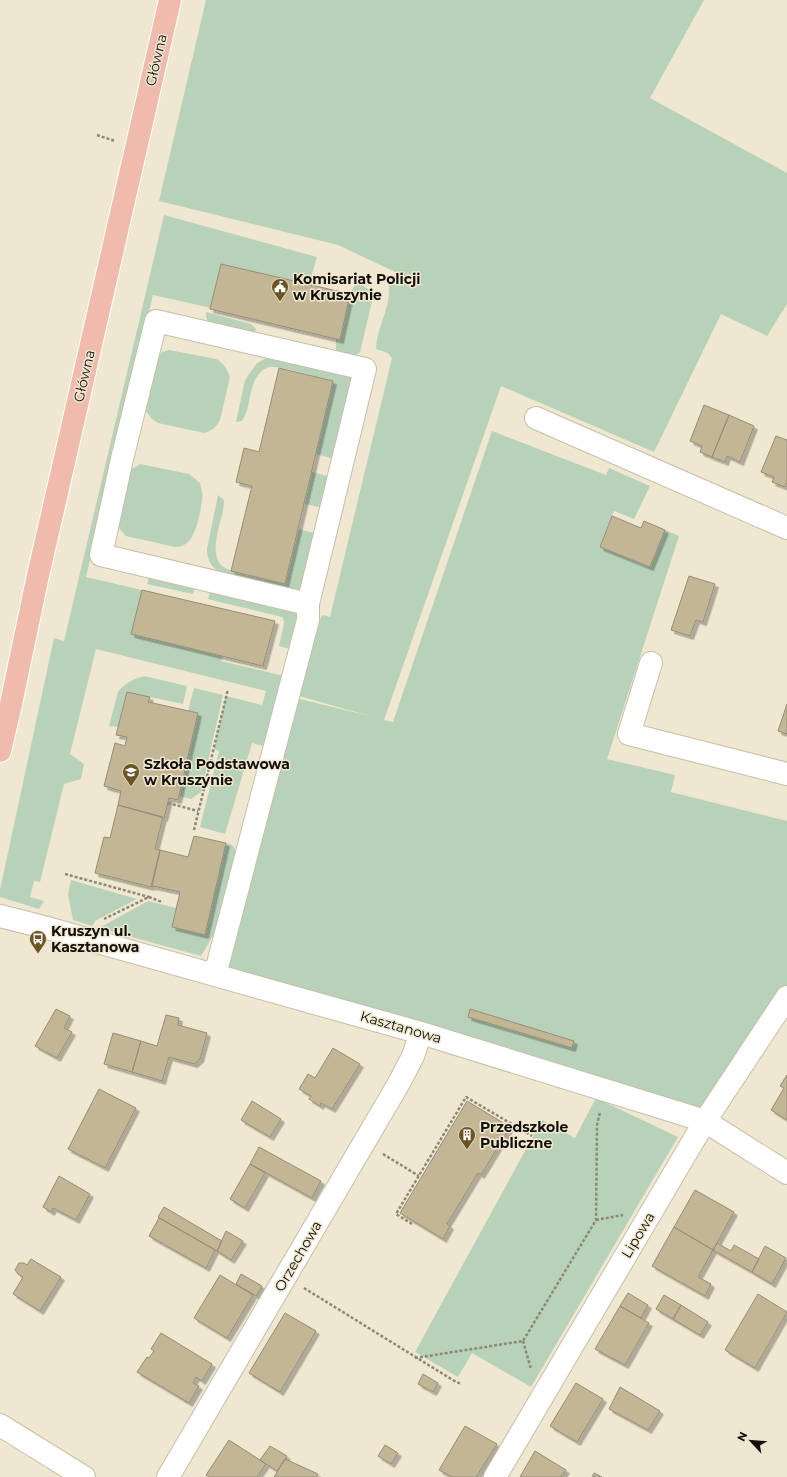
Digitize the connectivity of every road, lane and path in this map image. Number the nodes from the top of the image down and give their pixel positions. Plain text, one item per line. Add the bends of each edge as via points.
1 (170, 0) edge
2 (536, 418) dead end
3 (787, 528) edge
4 (308, 604) junction
5 (651, 663) dead end
6 (228, 689) dead end
7 (0, 752) edge
8 (787, 774) edge
9 (168, 803) dead end
10 (198, 811) junction
11 (194, 830) dead end
12 (65, 874) dead end
13 (149, 898) junction
14 (162, 902) dead end
15 (0, 916) edge
16 (98, 922) dead end
17 (215, 974) junction
18 (787, 996) edge
19 (421, 1032) junction
20 (601, 1107) dead end
21 (705, 1121) junction
22 (532, 1136) dead end
23 (378, 1151) dead end
24 (787, 1173) edge
25 (418, 1176) junction
26 (626, 1215) dead end
27 (596, 1220) junction
28 (412, 1224) dead end
29 (301, 1287) dead end
30 (523, 1341) junction
31 (415, 1358) junction
32 (533, 1374) dead end
33 (462, 1384) dead end
34 (0, 1425) edge
35 (84, 1477) edge
36 (168, 1477) edge
37 (495, 1477) edge

1 - 7 main road, Główna
2 - 3 street
4 - 4 street via 365,370 156,321 101,554
4 - 17 street via 308,620
5 - 8 street via 629,734
6 - 10 path
9 - 10 path
10 - 11 path
12 - 13 path
13 - 14 path
13 - 16 path
15 - 17 street, Kasztanowa
17 - 19 street, Kasztanowa
18 - 21 street, Lipowa
19 - 21 street, Kasztanowa
19 - 36 street, Orzechowa via 414,1056 400,1083
20 - 27 path via 597,1125
21 - 24 street, Kasztanowa
21 - 37 street, Lipowa
22 - 25 path via 466,1097
23 - 25 path
25 - 28 path via 396,1214
26 - 27 path
27 - 30 path
29 - 31 path
30 - 31 path
30 - 32 path
31 - 33 path
34 - 35 street

